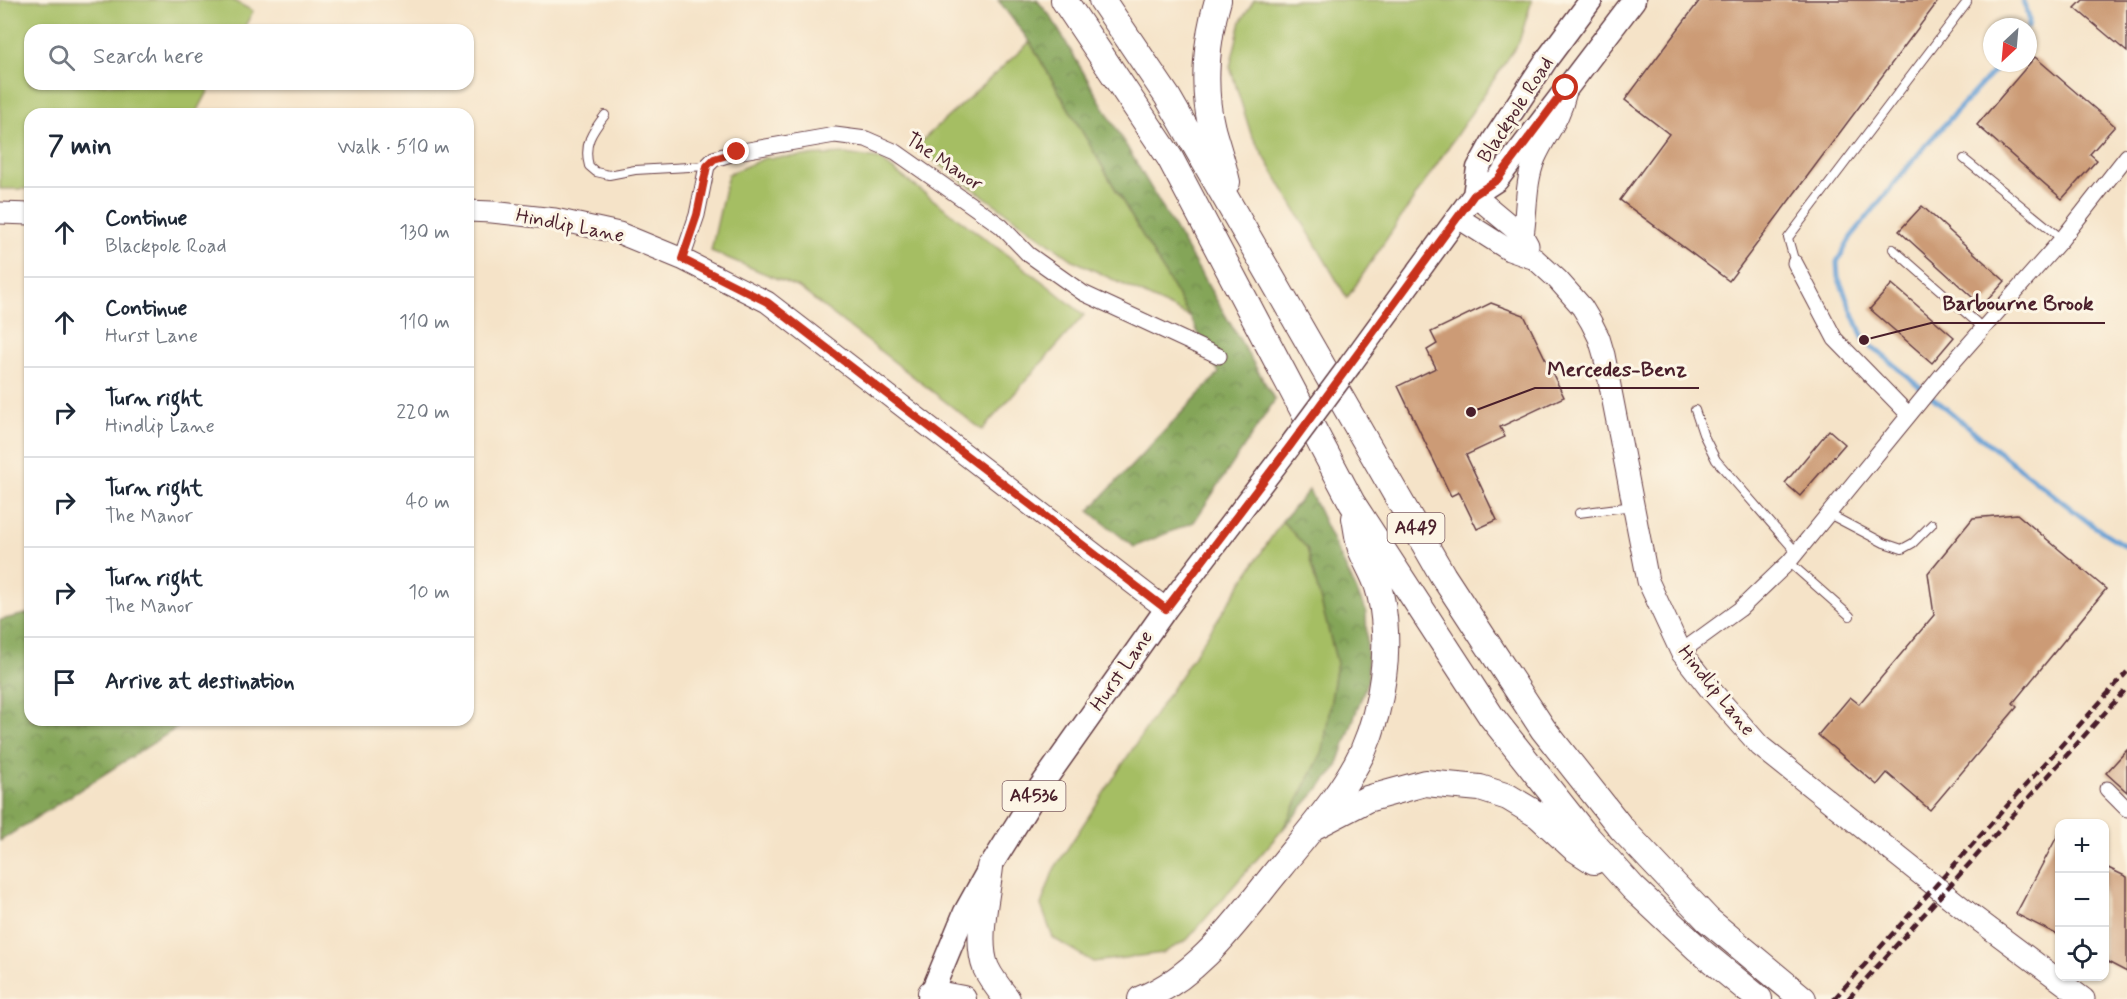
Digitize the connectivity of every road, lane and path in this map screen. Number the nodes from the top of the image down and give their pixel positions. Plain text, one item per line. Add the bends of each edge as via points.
1 (1064, 0) edge
2 (1102, 0) edge
3 (1218, 0) edge
4 (1591, 0) edge
5 (1634, 0) edge
6 (1967, 2) dead end
7 (1566, 88) junction
8 (605, 115) dead end
9 (2127, 156) edge
10 (1964, 159) dead end
11 (707, 166) junction
12 (1474, 195) junction
13 (1232, 208) junction
14 (474, 211) edge
15 (0, 213) edge
16 (24, 214) edge
17 (1457, 217) junction
18 (1523, 236) junction
19 (2062, 239) junction
20 (1893, 249) dead end
21 (682, 259) junction
22 (1535, 259) junction
23 (1796, 263) joint
24 (1983, 328) junction
25 (1219, 356) dead end
26 (1350, 365) joint
27 (1695, 410) dead end
28 (1909, 415) junction
29 (1352, 503) junction
30 (1634, 505) junction
31 (1579, 513) dead end
32 (1827, 513) junction
33 (1932, 524) dead end
34 (1793, 557) junction
35 (1166, 609) junction
36 (1850, 616) dead end
37 (1681, 652) junction
38 (2106, 789) dead end
39 (2127, 809) edge
40 (1312, 828) junction
41 (990, 867) junction
42 (1633, 888) junction
43 (930, 996) edge
44 (963, 999) edge
45 (1006, 999) edge
46 (1142, 999) edge
47 (1759, 999) edge
48 (1803, 999) edge
49 (2084, 999) edge

1 - 29 highway, A449 via 1170,158
2 - 13 highway, A449 via 1167,96
3 - 13 highway via 1209,36 1208,99
4 - 12 main road, Blackpole Road / A4536 via 1493,141 1478,168
5 - 7 main road, Blackpole Road / A4536
6 - 23 lane via 1788,238
7 - 12 main road, Blackpole Road / A4536 via 1497,180
7 - 18 street via 1561,112 1531,171
8 - 11 lane via 586,147 589,166 597,172 609,175
9 - 19 street
10 - 19 lane
11 - 21 street via 697,215
11 - 25 street, The Manor via 714,159 737,152 835,135 866,139 896,152 1001,226 1028,254 1083,293
12 - 17 main road, Blackpole Road / A4536
12 - 18 street, Hindlip Lane
13 - 48 highway, A449 via 1443,576 1544,729 1622,830 1708,920
14 - 21 street, Hindlip Lane via 555,219 619,233
15 - 16 street
17 - 22 street, Hindlip Lane via 1509,250
17 - 26 main road, Blackpole Road / A4536
18 - 22 street, Hindlip Lane
19 - 24 street
20 - 24 lane
21 - 35 street, Hindlip Lane via 767,302
22 - 30 street, Hindlip Lane via 1582,307 1599,338
23 - 28 street via 1835,339
24 - 28 street
26 - 35 main road, Hurst Lane / A4536, bridge
27 - 34 lane via 1716,460
28 - 32 street
29 - 40 highway via 1361,548 1378,587 1384,619 1383,676 1363,751
29 - 42 highway, A449 via 1491,716 1581,831
30 - 31 lane
30 - 37 street, Hindlip Lane via 1647,581
32 - 33 lane via 1902,549
32 - 34 street
34 - 36 lane
34 - 37 street via 1740,609
35 - 41 main road, Hurst Lane / A4536 via 1038,790
37 - 49 street, Hindlip Lane via 1760,746
38 - 39 street
40 - 42 highway via 1367,799 1425,783 1480,788 1508,797 1538,815 1574,848
40 - 46 highway via 1207,953 1170,984
41 - 43 main road, Hurst Lane / A4536 via 965,912
41 - 45 highway via 982,952 986,968
42 - 47 highway, A449
43 - 44 highway

